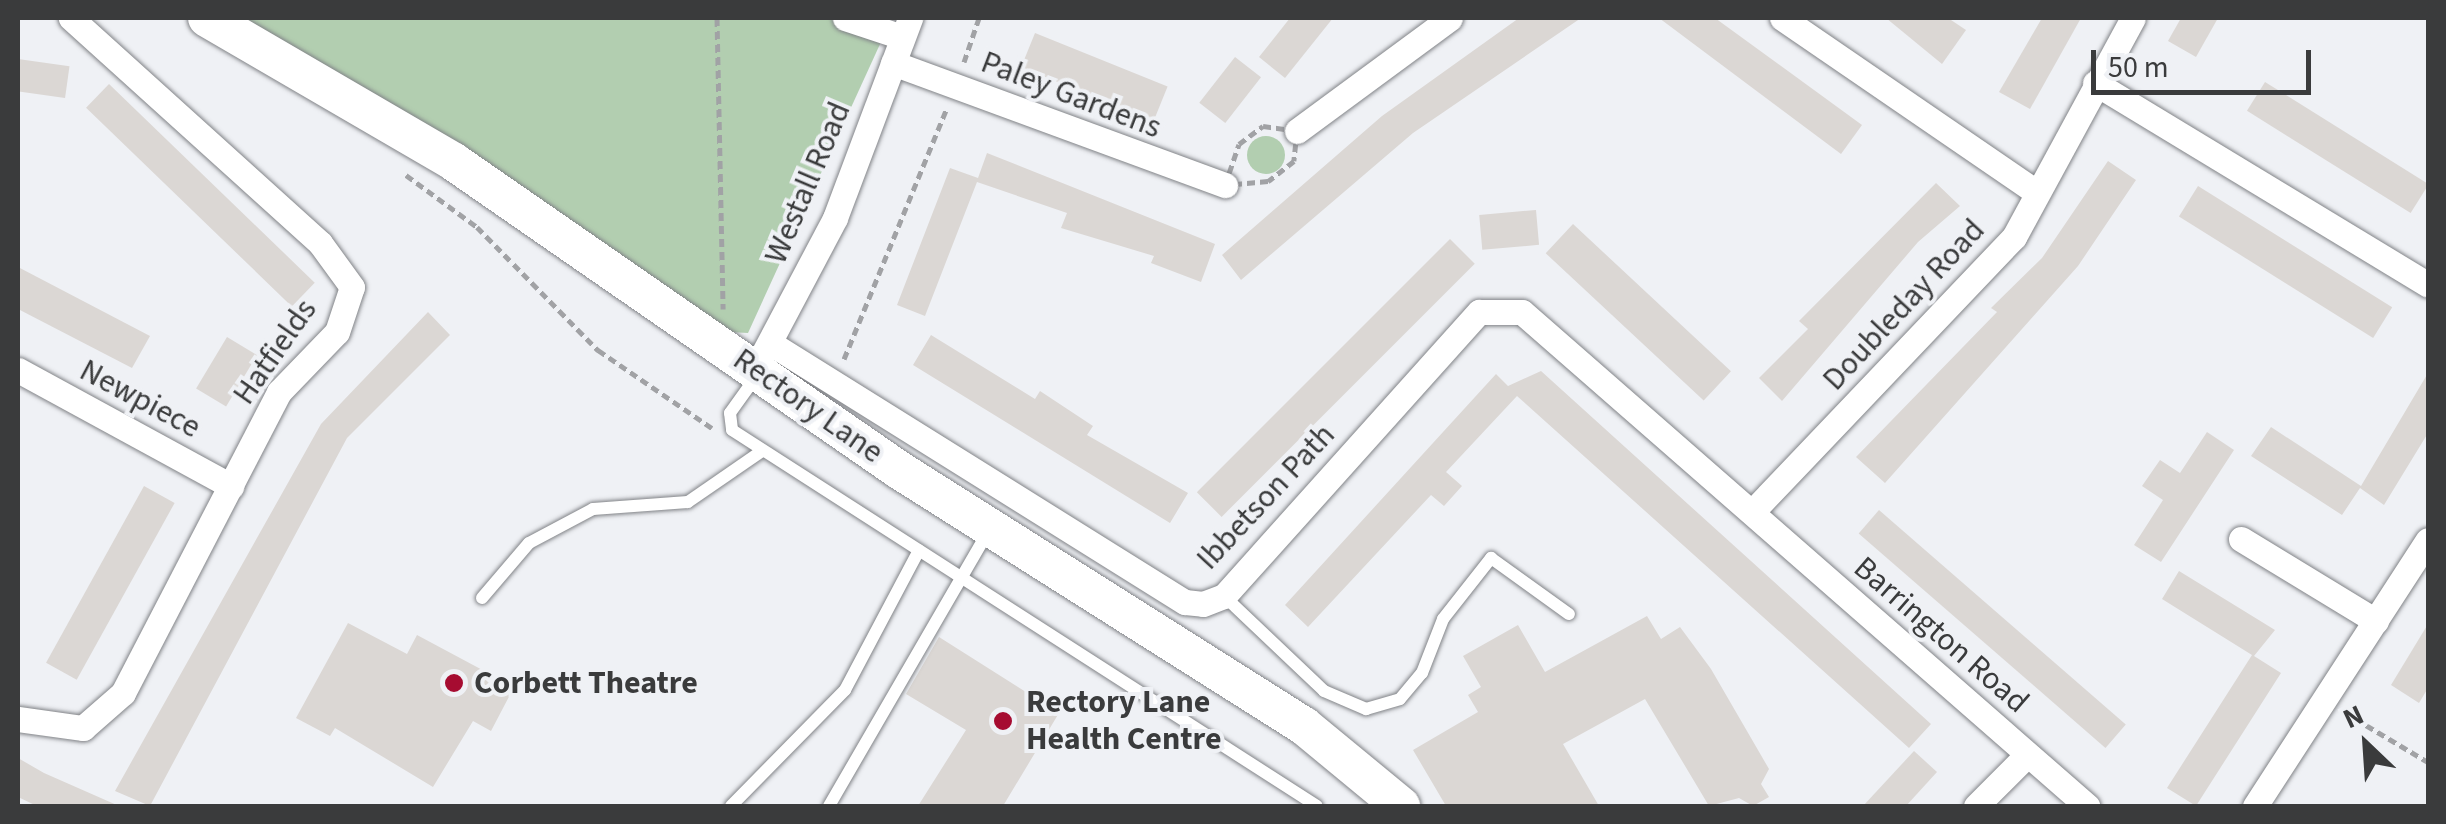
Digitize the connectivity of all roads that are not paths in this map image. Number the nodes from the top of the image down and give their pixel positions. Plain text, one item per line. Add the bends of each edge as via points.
1 (71, 18) edge
2 (207, 18) edge
3 (845, 18) edge
4 (1450, 18) edge
5 (1782, 18) edge
6 (2133, 18) edge
7 (906, 27) edge
8 (893, 64) junction
9 (2095, 83) junction
10 (1297, 131) road end
11 (1225, 186) road end
12 (2036, 192) junction
13 (2428, 286) edge
14 (762, 362) junction
15 (18, 370) edge
16 (762, 450) junction
17 (231, 486) junction
18 (1752, 512) junction
19 (990, 528) junction
20 (2242, 539) dead end
21 (2428, 540) edge
22 (919, 550) junction
23 (962, 578) junction
24 (1224, 596) junction
25 (482, 598) dead end
26 (1568, 614) dead end
27 (2376, 621) junction
28 (18, 719) edge
29 (2027, 755) junction
30 (731, 806) edge
31 (829, 806) edge
32 (1317, 806) edge
33 (1401, 806) edge
34 (1976, 806) edge
35 (2087, 806) edge
36 (2255, 806) edge

1 - 17 street, Hatfields via 320,243 352,287 337,332 279,392
2 - 14 main road, Rectory Lane via 454,162 717,342
3 - 7 street
4 - 10 street
5 - 12 street
6 - 9 street, Doubleday Road
7 - 8 street, Westall Road
8 - 11 street, Paley Gardens
8 - 14 street, Westall Road via 835,218
9 - 12 street, Doubleday Road
9 - 13 street
12 - 18 street, Doubleday Road via 2014,236
14 - 16 lane via 730,413 732,430
14 - 19 main road, Rectory Lane
14 - 24 street, Ibbetson Path via 834,384 1186,602
15 - 17 street, Newpiece
16 - 22 lane
16 - 25 lane via 688,502 593,509 530,543
17 - 28 street, Hatfields via 122,693 83,728
18 - 24 street, Ibbetson Path via 1522,312 1479,312
18 - 29 street, Barrington Road
19 - 23 lane
19 - 33 main road, Rectory Lane via 1304,726
20 - 27 street
21 - 27 street
22 - 23 lane
22 - 30 lane via 844,690
23 - 31 lane
23 - 32 lane
24 - 26 lane via 1324,691 1366,709 1400,699 1422,673 1444,619 1491,558
27 - 36 street
29 - 34 street
29 - 35 street, Barrington Road

